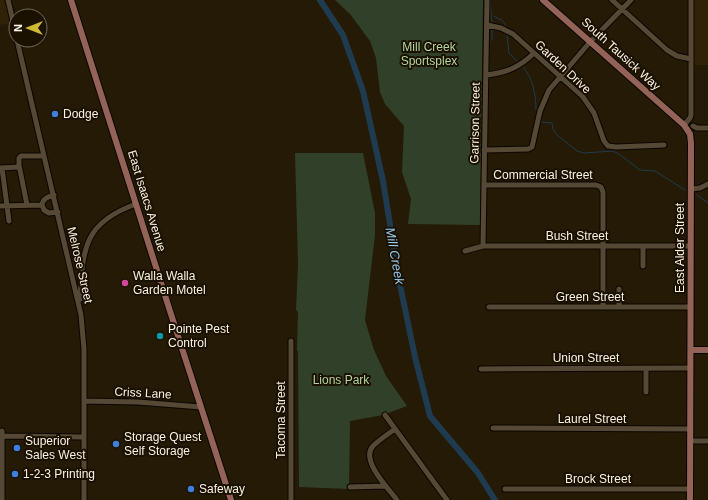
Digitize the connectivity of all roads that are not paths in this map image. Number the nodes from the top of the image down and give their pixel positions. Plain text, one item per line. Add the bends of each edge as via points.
1 (71, 0) edge
2 (487, 0) edge
3 (543, 0) edge
4 (612, 0) edge
5 (631, 0) edge
6 (691, 0) edge
7 (622, 8) junction
8 (487, 25) junction
9 (590, 42) junction
10 (20, 48) edge
11 (534, 53) junction
12 (690, 59) junction
13 (486, 75) junction
14 (560, 77) junction
15 (684, 125) junction
16 (693, 126) dead end
17 (708, 128) edge
18 (664, 146) dead end
19 (484, 150) junction
20 (44, 156) junction
21 (19, 167) junction
22 (1, 168) edge
23 (708, 184) edge
24 (484, 185) junction
25 (691, 189) junction
26 (54, 195) junction
27 (136, 204) junction
28 (27, 205) junction
29 (42, 205) junction
30 (0, 206) edge
31 (7, 206) junction
32 (58, 212) junction
33 (9, 220) dead end
34 (483, 246) junction
35 (603, 246) junction
36 (643, 246) junction
37 (691, 246) junction
38 (465, 251) dead end
39 (643, 266) dead end
40 (619, 289) dead end
41 (79, 305) junction
42 (489, 307) dead end
43 (603, 307) junction
44 (619, 307) junction
45 (691, 307) junction
46 (292, 341) dead end
47 (691, 350) junction
48 (708, 350) edge
49 (646, 368) junction
50 (691, 368) junction
51 (481, 369) dead end
52 (646, 392) dead end
53 (85, 401) junction
54 (201, 406) junction
55 (385, 415) dead end
56 (492, 428) dead end
57 (395, 429) junction
58 (690, 429) junction
59 (84, 436) junction
60 (690, 441) junction
61 (708, 441) edge
62 (386, 486) junction
63 (350, 487) dead end
64 (505, 489) dead end
65 (690, 489) junction
66 (2, 500) edge
67 (84, 500) edge
68 (231, 500) edge
69 (291, 500) edge
70 (397, 500) edge
71 (447, 500) edge
72 (690, 500) edge

1 - 27 main road, East Isaacs Avenue
2 - 8 street, Garrison Street
3 - 9 main road, South Tausick Way
4 - 7 street
5 - 7 street
6 - 12 street
7 - 9 street
7 - 12 street via 672,54
8 - 11 street, Garden Drive via 510,32
8 - 13 street, Garrison Street
9 - 14 street
9 - 15 main road, South Tausick Way
10 - 20 street, Melrose Street
11 - 13 street via 513,69
11 - 14 street, Garden Drive
12 - 15 street via 691,115
13 - 19 street, Garrison Street
14 - 18 street, Garden Drive via 583,97 590,107 598,120 606,144 616,147
14 - 19 street via 542,104 532,147
15 - 25 main road, East Alder Street via 690,138
16 - 17 street
19 - 24 street, Garrison Street
20 - 21 street via 20,156
20 - 26 street, Melrose Street
21 - 22 street
21 - 28 street
22 - 31 street
23 - 25 street
24 - 34 street, Garrison Street
24 - 35 street, Commercial Street via 602,187
25 - 37 main road, East Alder Street
26 - 29 street via 45,198
26 - 32 street, Melrose Street
27 - 41 street via 111,215 91,238 83,258
27 - 54 main road, East Isaacs Avenue
28 - 29 street
28 - 31 street
29 - 32 street via 48,213
30 - 31 street
31 - 33 street
32 - 41 street, Melrose Street
34 - 35 street, Bush Street
34 - 38 street, Bush Street
35 - 36 street, Bush Street
35 - 43 street
36 - 37 street, Bush Street
36 - 39 street
37 - 45 main road, East Alder Street
40 - 44 street
41 - 53 street, Melrose Street via 84,335
42 - 43 street, Green Street
43 - 44 street, Green Street
44 - 45 street, Green Street
45 - 47 main road, East Alder Street
46 - 69 street, Tacoma Street
47 - 48 main road
47 - 50 main road, East Alder Street
49 - 50 street, Union Street
49 - 51 street, Union Street
49 - 52 street
50 - 58 main road, East Alder Street
53 - 54 street, Criss Lane
53 - 59 street, Melrose Street
54 - 68 main road, East Isaacs Avenue
55 - 57 street
56 - 58 street, Laurel Street
57 - 62 street via 373,445 369,455 370,463
57 - 71 street
58 - 60 main road, East Alder Street
59 - 66 street via 2,434
59 - 67 street, Melrose Street
60 - 61 street
60 - 65 main road, East Alder Street
62 - 63 street
62 - 70 street
64 - 65 street, Brock Street
65 - 72 main road, East Alder Street

